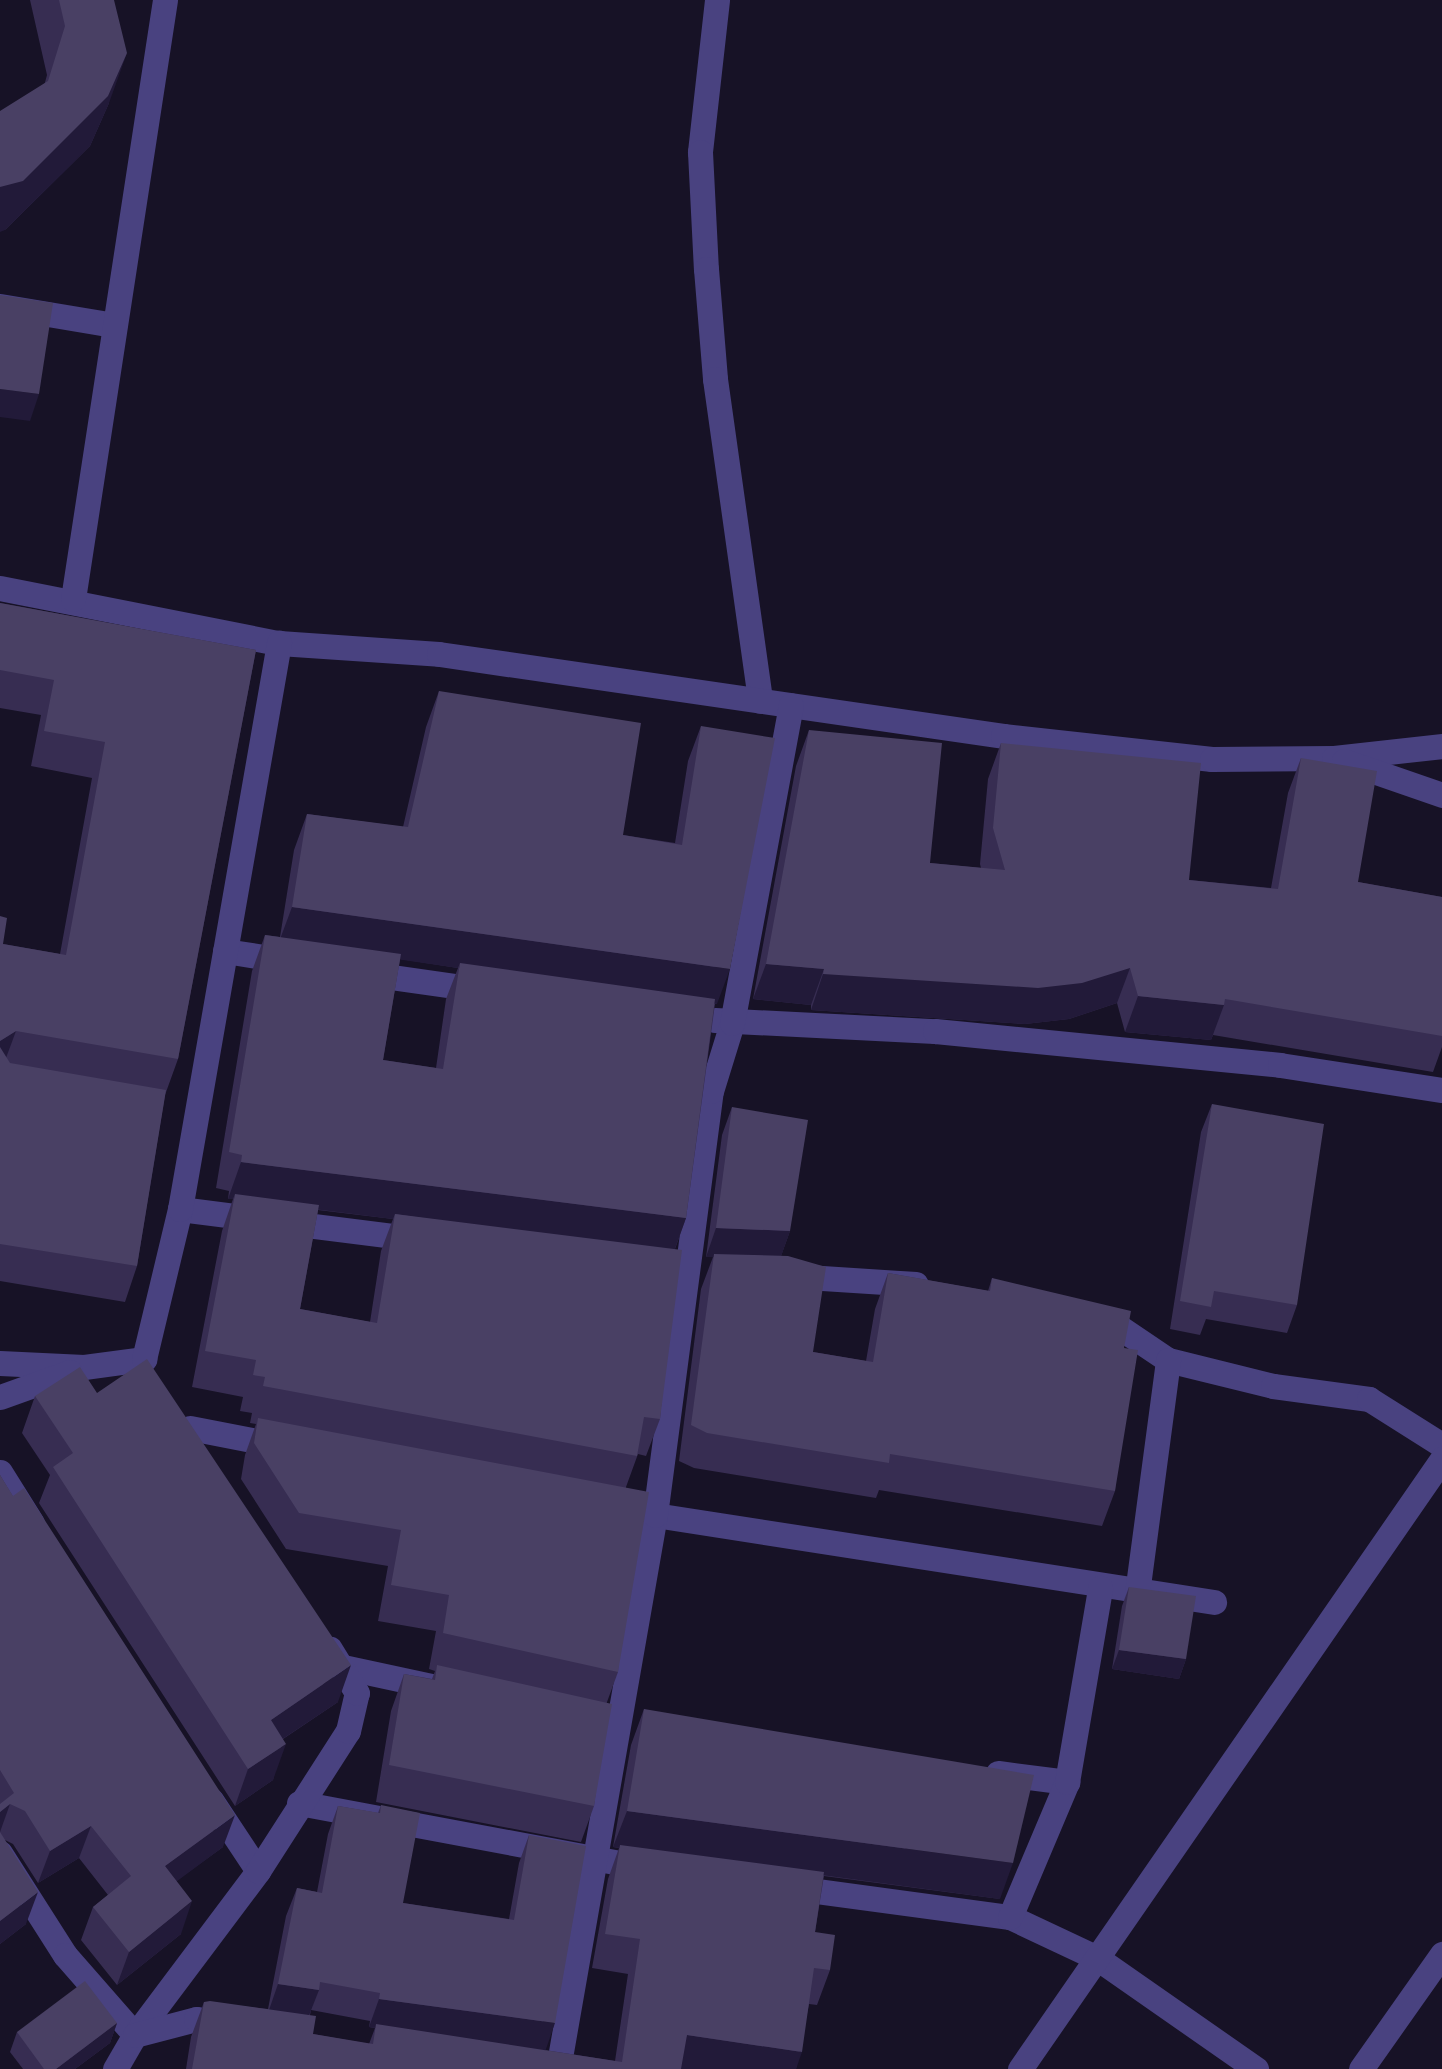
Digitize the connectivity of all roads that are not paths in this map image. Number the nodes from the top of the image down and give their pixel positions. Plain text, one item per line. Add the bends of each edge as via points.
1 (164, 0) edge
2 (717, 0) edge
3 (0, 306) edge
4 (114, 325) junction
5 (0, 588) edge
6 (73, 600) junction
7 (279, 643) junction
8 (760, 701) junction
9 (791, 705) junction
10 (1442, 746) edge
11 (1334, 758) junction
12 (1442, 773) edge
13 (1442, 795) edge
14 (225, 952) junction
15 (505, 993) edge
16 (694, 1018) edge
17 (732, 1023) junction
18 (1442, 1090) edge
19 (180, 1209) junction
20 (451, 1243) edge
21 (673, 1270) junction
22 (722, 1273) edge
23 (762, 1275) edge
24 (938, 1288) edge
25 (1074, 1315) edge
26 (144, 1358) junction
27 (1168, 1360) junction
28 (0, 1364) edge
29 (84, 1367) junction
30 (0, 1397) edge
31 (190, 1428) junction
32 (1442, 1445) edge
33 (306, 1450) edge
34 (204, 1455) edge
35 (1442, 1459) edge
36 (0, 1472) edge
37 (616, 1508) edge
38 (655, 1515) junction
39 (50, 1551) edge
40 (1100, 1588) junction
41 (1137, 1593) junction
42 (1214, 1602) dead end
43 (312, 1622) edge
44 (343, 1666) junction
45 (470, 1695) edge
46 (969, 1770) edge
47 (194, 1774) edge
48 (1067, 1782) junction
49 (299, 1803) junction
50 (0, 1853) edge
51 (594, 1860) junction
52 (258, 1871) junction
53 (669, 1871) edge
54 (762, 1884) edge
55 (1010, 1917) junction
56 (1442, 1954) edge
57 (1097, 1958) junction
58 (254, 2027) edge
59 (134, 2035) junction
60 (549, 2068) edge
61 (115, 2069) edge
62 (1020, 2069) edge
63 (1256, 2069) edge
64 (1362, 2069) edge

1 - 4 street
2 - 8 street via 700,152 706,269 714,380
3 - 4 street
4 - 6 street
5 - 6 street
6 - 7 street
7 - 8 street via 440,654
7 - 14 street
8 - 9 street
9 - 11 street via 1212,760
9 - 17 street
10 - 11 street
11 - 12 street
11 - 13 street
14 - 15 street
14 - 19 street via 183,1115
16 - 17 street
17 - 18 street via 954,1033 1280,1066
17 - 21 street
19 - 20 street
19 - 26 street
21 - 22 street
21 - 38 street
23 - 24 street
25 - 27 street via 1113,1322
26 - 29 street
26 - 31 street
27 - 32 street via 1273,1386 1369,1399
27 - 41 street
28 - 29 street
29 - 30 street
31 - 33 street
31 - 34 street
35 - 57 street
36 - 39 street
37 - 38 street
38 - 40 street
38 - 51 street
40 - 41 street
40 - 48 street
41 - 42 street
43 - 44 street
44 - 45 street
44 - 49 street via 357,1693 348,1731 322,1779
46 - 48 street
47 - 52 street
48 - 55 street
49 - 51 street
49 - 52 street
50 - 59 street via 65,1955
51 - 53 street
51 - 60 street
52 - 59 street
54 - 55 street
55 - 57 street
56 - 64 street
57 - 62 street
57 - 63 street
58 - 59 street via 196,2019
59 - 61 street

